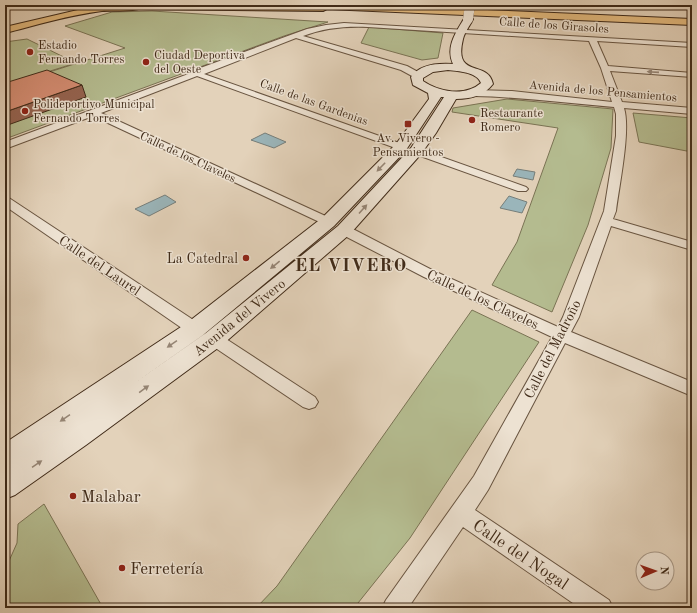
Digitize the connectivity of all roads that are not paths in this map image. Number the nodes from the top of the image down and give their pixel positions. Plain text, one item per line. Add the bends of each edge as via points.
1 (308, 5) edge
2 (410, 5) edge
3 (470, 5) edge
4 (80, 6) edge
5 (140, 6) edge
6 (364, 8) junction
7 (100, 9) junction
8 (692, 17) edge
9 (692, 22) edge
10 (5, 29) edge
11 (461, 30) junction
12 (296, 36) junction
13 (592, 39) junction
14 (692, 45) edge
15 (455, 58) junction
16 (442, 67) junction
17 (404, 68) junction
18 (605, 68) junction
19 (463, 69) junction
20 (427, 70) junction
21 (195, 73) junction
22 (692, 74) edge
23 (417, 77) junction
24 (487, 84) junction
25 (433, 92) junction
26 (465, 94) junction
27 (512, 94) junction
28 (618, 105) junction
29 (692, 111) edge
30 (92, 112) junction
31 (5, 146) edge
32 (408, 149) junction
33 (522, 189) dead end
34 (5, 201) edge
35 (607, 221) junction
36 (336, 226) junction
37 (692, 246) edge
38 (195, 329) junction
39 (561, 334) junction
40 (214, 339) junction
41 (692, 389) edge
42 (309, 402) dead end
43 (5, 458) edge
44 (5, 486) edge
45 (461, 513) junction
46 (394, 608) edge
47 (601, 608) edge

1 - 6 main road
2 - 8 main road
3 - 11 main road, bridge via 468,19
4 - 7 main road
4 - 10 main road via 77,10
5 - 6 main road
5 - 7 main road
6 - 9 main road
7 - 10 main road
11 - 12 street, Calle de los Girasoles via 350,24 319,28
11 - 13 street, Calle de los Girasoles
11 - 15 main road
12 - 17 street
12 - 21 street, Calle de los Girasoles
13 - 14 street, Calle de los Girasoles
13 - 18 street, Calle del Madroño
15 - 16 main road via 452,63
15 - 19 main road
16 - 19 main road
16 - 20 main road
17 - 20 street
17 - 23 street
22 -> 18 street
18 - 28 street, Calle del Madroño
19 - 24 main road via 481,75
20 - 23 main road
21 - 30 street, Calle de los Girasoles
21 - 32 street, Calle de las Gardenias
23 - 25 main road via 417,82 423,88
24 - 26 main road, Avenida del Vivero via 483,89
24 - 27 street, Avenida de los Pensamientos
25 - 26 main road
25 - 32 main road, Avenida del Vivero via 435,99
26 - 27 street, Avenida de los Pensamientos
26 - 32 main road, Avenida del Vivero via 452,96 429,133
27 - 28 street, Avenida de los Pensamientos
28 - 29 street, Avenida de los Pensamientos
28 - 35 street, Calle del Madroño via 621,114 621,136
30 - 31 street, Calle de los Girasoles
30 - 36 street, Calle de los Claveles
32 - 33 street, Calle de las Gardenias
32 - 36 main road, Avenida del Vivero
34 - 38 street, Calle del Laurel
35 - 37 street
35 - 39 street, Calle del Madroño via 571,317
36 -> 38 main road, Avenida del Vivero
36 - 39 street, Calle de los Claveles via 444,282
36 - 40 main road, Avenida del Vivero
38 -> 43 main road, Avenida del Vivero
39 - 41 street, Calle de los Claveles
39 - 45 street, Calle del Madroño via 481,483
40 - 42 street
44 -> 40 main road, Avenida del Vivero
45 - 46 street, Calle del Madroño
45 - 47 street, Calle del Nogal

